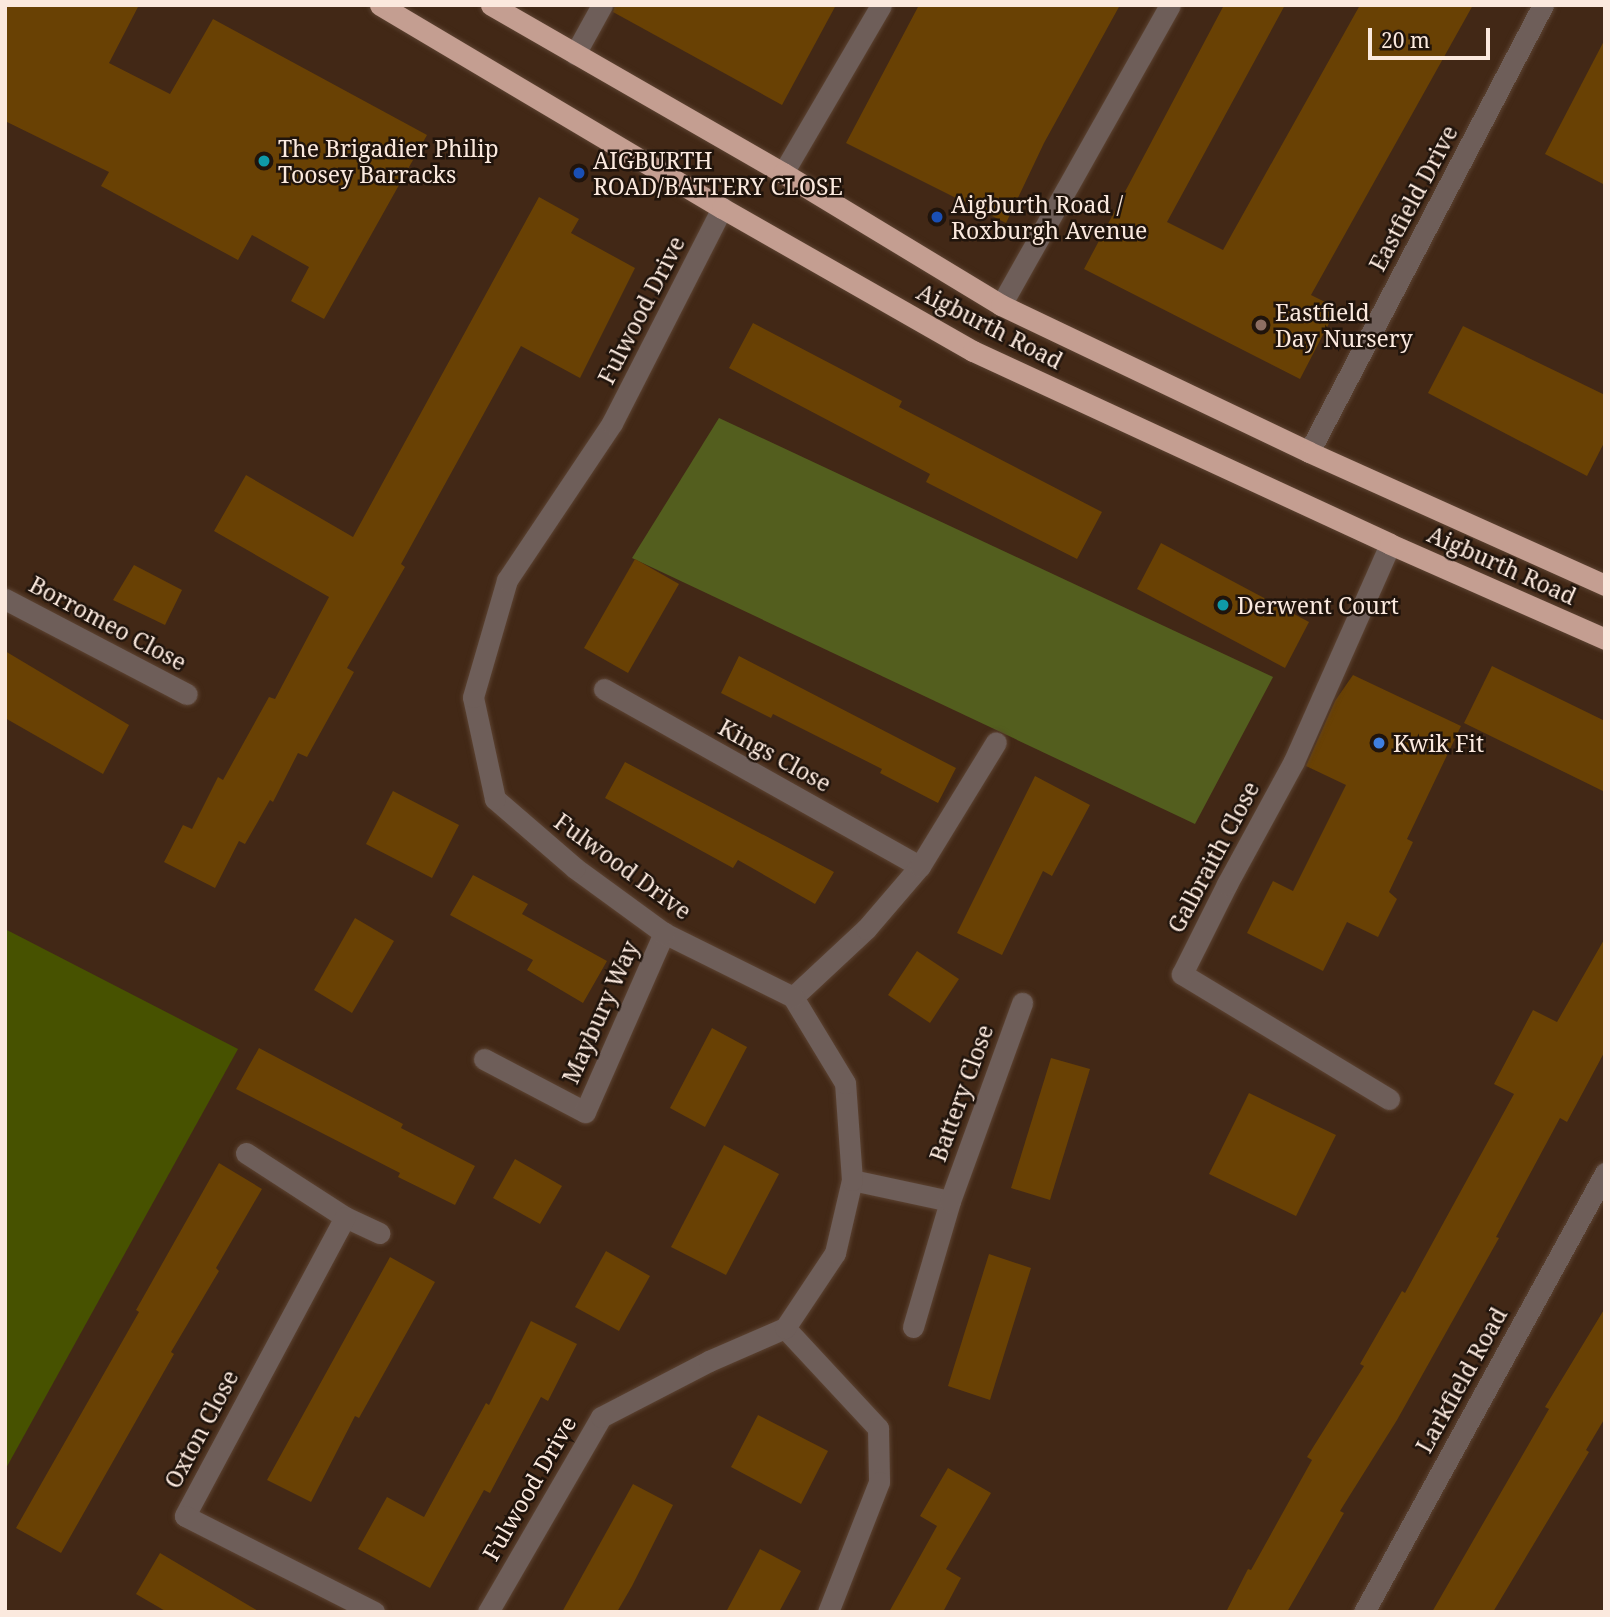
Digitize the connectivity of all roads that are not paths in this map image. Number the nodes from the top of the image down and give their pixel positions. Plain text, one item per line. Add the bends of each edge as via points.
1 (380, 5) edge
2 (491, 5) edge
3 (602, 5) edge
4 (881, 5) edge
5 (1170, 5) edge
6 (1543, 5) edge
7 (575, 54) junction
8 (783, 173) junction
9 (722, 208) junction
10 (1001, 305) junction
11 (1309, 452) junction
12 (1390, 544) junction
13 (1605, 585) edge
14 (5, 599) edge
15 (1605, 639) edge
16 (604, 689) dead end
17 (187, 694) dead end
18 (996, 742) dead end
19 (920, 866) junction
20 (664, 933) junction
21 (793, 998) junction
22 (1022, 1003) dead end
23 (484, 1059) dead end
24 (1389, 1099) dead end
25 (246, 1153) dead end
26 (1605, 1173) edge
27 (852, 1180) junction
28 (950, 1201) junction
29 (345, 1217) junction
30 (379, 1233) dead end
31 (914, 1327) dead end
32 (785, 1328) junction
33 (374, 1612) edge
34 (488, 1612) edge
35 (828, 1612) edge
36 (1364, 1612) edge

1 - 9 highway, Aigburth Road
2 - 7 highway, Aigburth Road
3 - 7 street
4 - 8 street
5 - 10 street
6 - 11 street, Eastfield Drive
7 - 8 highway, Aigburth Road
8 - 10 highway, Aigburth Road
9 - 12 highway, Aigburth Road via 973,351
9 - 20 street, Fulwood Drive via 612,423 507,580 473,697 495,799 575,868
10 - 11 highway, Aigburth Road
11 - 13 highway, Aigburth Road
12 - 15 highway, Aigburth Road
12 - 24 street, Galbraith Close via 1294,761 1182,974
14 - 17 street, Borromeo Close
16 - 19 street, Kings Close
18 - 19 street
19 - 21 street via 866,929
20 - 21 street, Fulwood Drive
20 - 23 street, Maybury Way via 584,1112
21 - 27 street via 845,1083
22 - 28 street, Battery Close
25 - 29 street
26 - 36 street, Larkfield Road
27 - 28 street
27 - 32 street via 835,1253
28 - 31 street, Battery Close
29 - 30 street
29 - 33 street, Oxton Close via 185,1516
32 - 34 street, Fulwood Drive via 601,1417
32 - 35 street via 878,1428 879,1482

